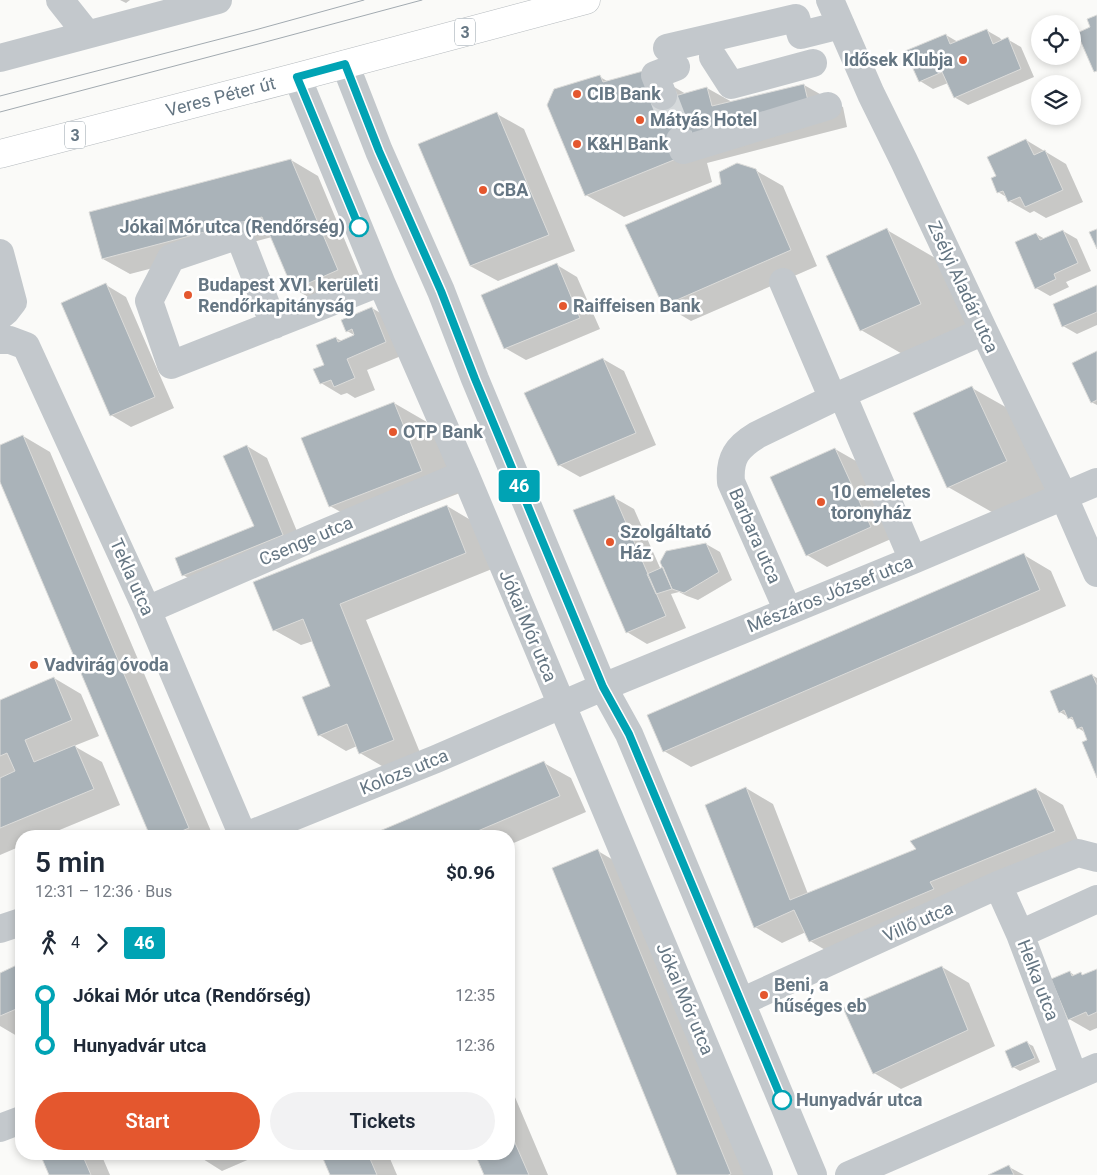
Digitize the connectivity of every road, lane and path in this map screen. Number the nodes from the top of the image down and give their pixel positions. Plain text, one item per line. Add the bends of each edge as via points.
1 (60, 0) edge
2 (218, 0) edge
3 (586, 0) edge
4 (830, 0) edge
5 (841, 25) junction
6 (86, 34) junction
7 (713, 57) dead end
8 (0, 58) edge
9 (813, 63) dead end
10 (345, 64) junction
11 (297, 77) junction
12 (663, 96) tunnel mouth
13 (828, 106) dead end
14 (680, 140) dead end
15 (0, 154) edge
16 (0, 253) edge
17 (381, 282) junction
18 (783, 282) dead end
19 (0, 316) edge
20 (274, 325) junction
21 (984, 331) junction
22 (0, 340) edge
23 (838, 397) junction
24 (465, 474) junction
25 (1097, 482) edge
26 (1064, 496) junction
27 (913, 560) junction
28 (1097, 573) edge
29 (147, 610) junction
30 (788, 611) junction
31 (603, 687) junction
32 (561, 705) junction
33 (241, 830) edge
34 (259, 830) edge
35 (1097, 858) edge
36 (998, 885) junction
37 (1097, 899) edge
38 (15, 924) edge
39 (0, 929) edge
40 (1020, 934) junction
41 (741, 1002) junction
42 (1086, 1072) edge
43 (15, 1122) edge
44 (0, 1128) edge
45 (759, 1175) edge
46 (813, 1175) edge
47 (849, 1175) edge

1 - 6 street
2 - 6 street
3 - 10 main road, Veres Péter út / 3
4 - 5 street, Zsélyi Aladár utca
5 - 12 street via 801,35 796,18 672,57 655,76
5 - 21 street, Zsélyi Aladár utca
6 - 8 street
7 - 9 street via 731,85
10 - 11 main road, Veres Péter út / 3
10 - 31 street
11 - 15 main road, Veres Péter út / 3
11 - 17 street, Jókai Mór utca
13 - 14 street via 683,150
16 - 19 street via 13,302
17 - 20 street
17 - 24 street, Jókai Mór utca
18 - 23 street
20 - 20 street via 170,365 149,301 171,258 238,236
21 - 23 street, Barbara utca
21 - 26 street, Zsélyi Aladár utca
22 - 29 street, Tekla utca via 26,346
23 - 27 street
23 - 30 street, Barbara utca via 751,438 738,449 732,461 731,482
24 - 29 street, Csenge utca
24 - 32 street, Jókai Mór utca
25 - 26 street, Mészáros József utca
26 - 27 street, Mészáros József utca
26 - 28 street, Zsélyi Aladár utca
27 - 30 street, Mészáros József utca
29 - 33 street, Tekla utca
30 - 31 street, Mészáros József utca
31 - 32 street, Mészáros József utca
31 - 41 street via 629,734
32 - 34 street, Kolozs utca
32 - 45 street, Jókai Mór utca
35 - 36 street, Villő utca via 1078,853
36 - 40 street, Helka utca
36 - 41 street, Villő utca
37 - 40 street
38 - 39 street
40 - 42 street, Helka utca
41 - 46 street
42 - 47 street
43 - 44 street

